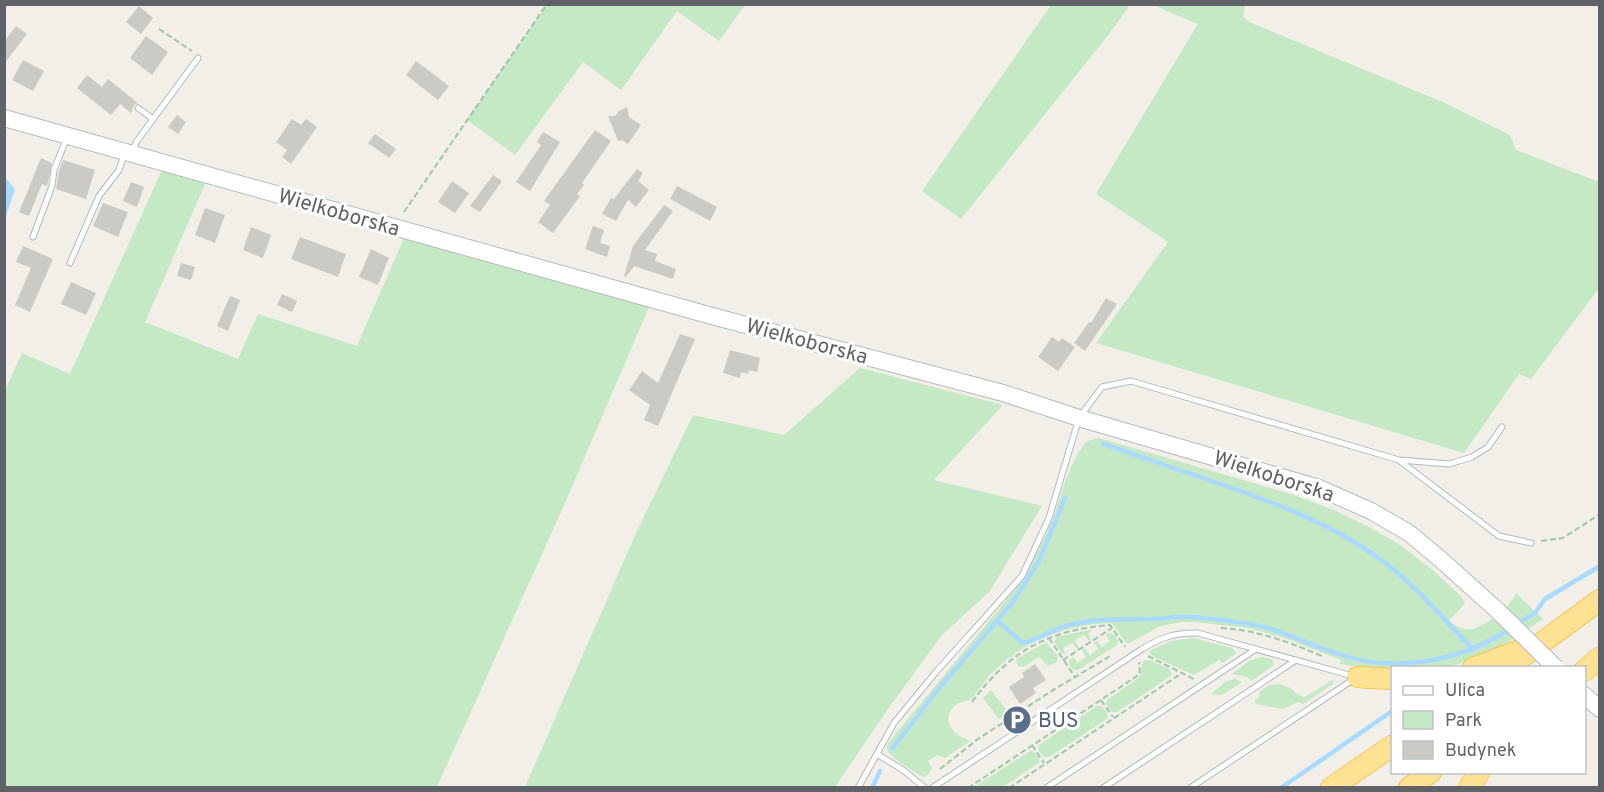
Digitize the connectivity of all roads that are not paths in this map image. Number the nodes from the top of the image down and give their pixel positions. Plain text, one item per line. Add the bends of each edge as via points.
1 (198, 58) road end
2 (138, 108) dead end
3 (4, 118) edge
4 (153, 119) junction
5 (67, 136) junction
6 (128, 153) junction
7 (33, 237) dead end
8 (70, 263) dead end
9 (1079, 418) junction
10 (1502, 427) dead end
11 (1399, 460) junction
12 (1531, 543) road end
13 (1599, 600) edge
14 (1551, 636) junction
15 (1256, 649) junction
16 (1599, 658) edge
17 (1296, 660) junction
18 (1479, 666) edge
19 (1510, 666) edge
20 (1554, 666) edge
21 (1586, 668) edge
22 (1358, 677) junction
23 (1391, 679) edge
24 (1586, 697) edge
25 (1599, 709) edge
26 (1391, 747) edge
27 (877, 754) junction
28 (1428, 774) edge
29 (1478, 774) edge
30 (858, 788) edge
31 (925, 788) edge
32 (932, 788) edge
33 (1047, 788) edge
34 (1103, 788) edge
35 (1190, 788) edge
36 (1331, 788) edge
37 (1409, 788) edge
38 (1469, 788) edge

1 - 4 lane
2 - 4 lane
3 - 5 street, Wielkoborska
4 - 6 lane
5 - 6 street, Wielkoborska
5 - 7 lane
6 - 8 lane via 99,196
6 - 9 street, Wielkoborska via 1003,393
9 - 11 lane via 1102,387 1131,381
9 - 20 street, Wielkoborska, bridge via 1319,488 1390,520 1439,558
9 - 27 lane via 1049,518 1022,576 894,723
10 - 11 lane via 1488,447 1472,457 1449,464
11 - 12 lane via 1499,536
13 - 14 highway
14 - 18 highway
14 - 19 highway
15 - 17 lane
15 - 32 lane via 1198,633 1160,638
15 - 33 lane
16 - 21 highway
17 - 22 lane
17 - 34 lane
22 - 23 highway
22 - 35 lane
24 - 25 street
26 - 36 highway
27 - 30 lane
27 - 31 lane
28 - 37 highway
29 - 38 highway

